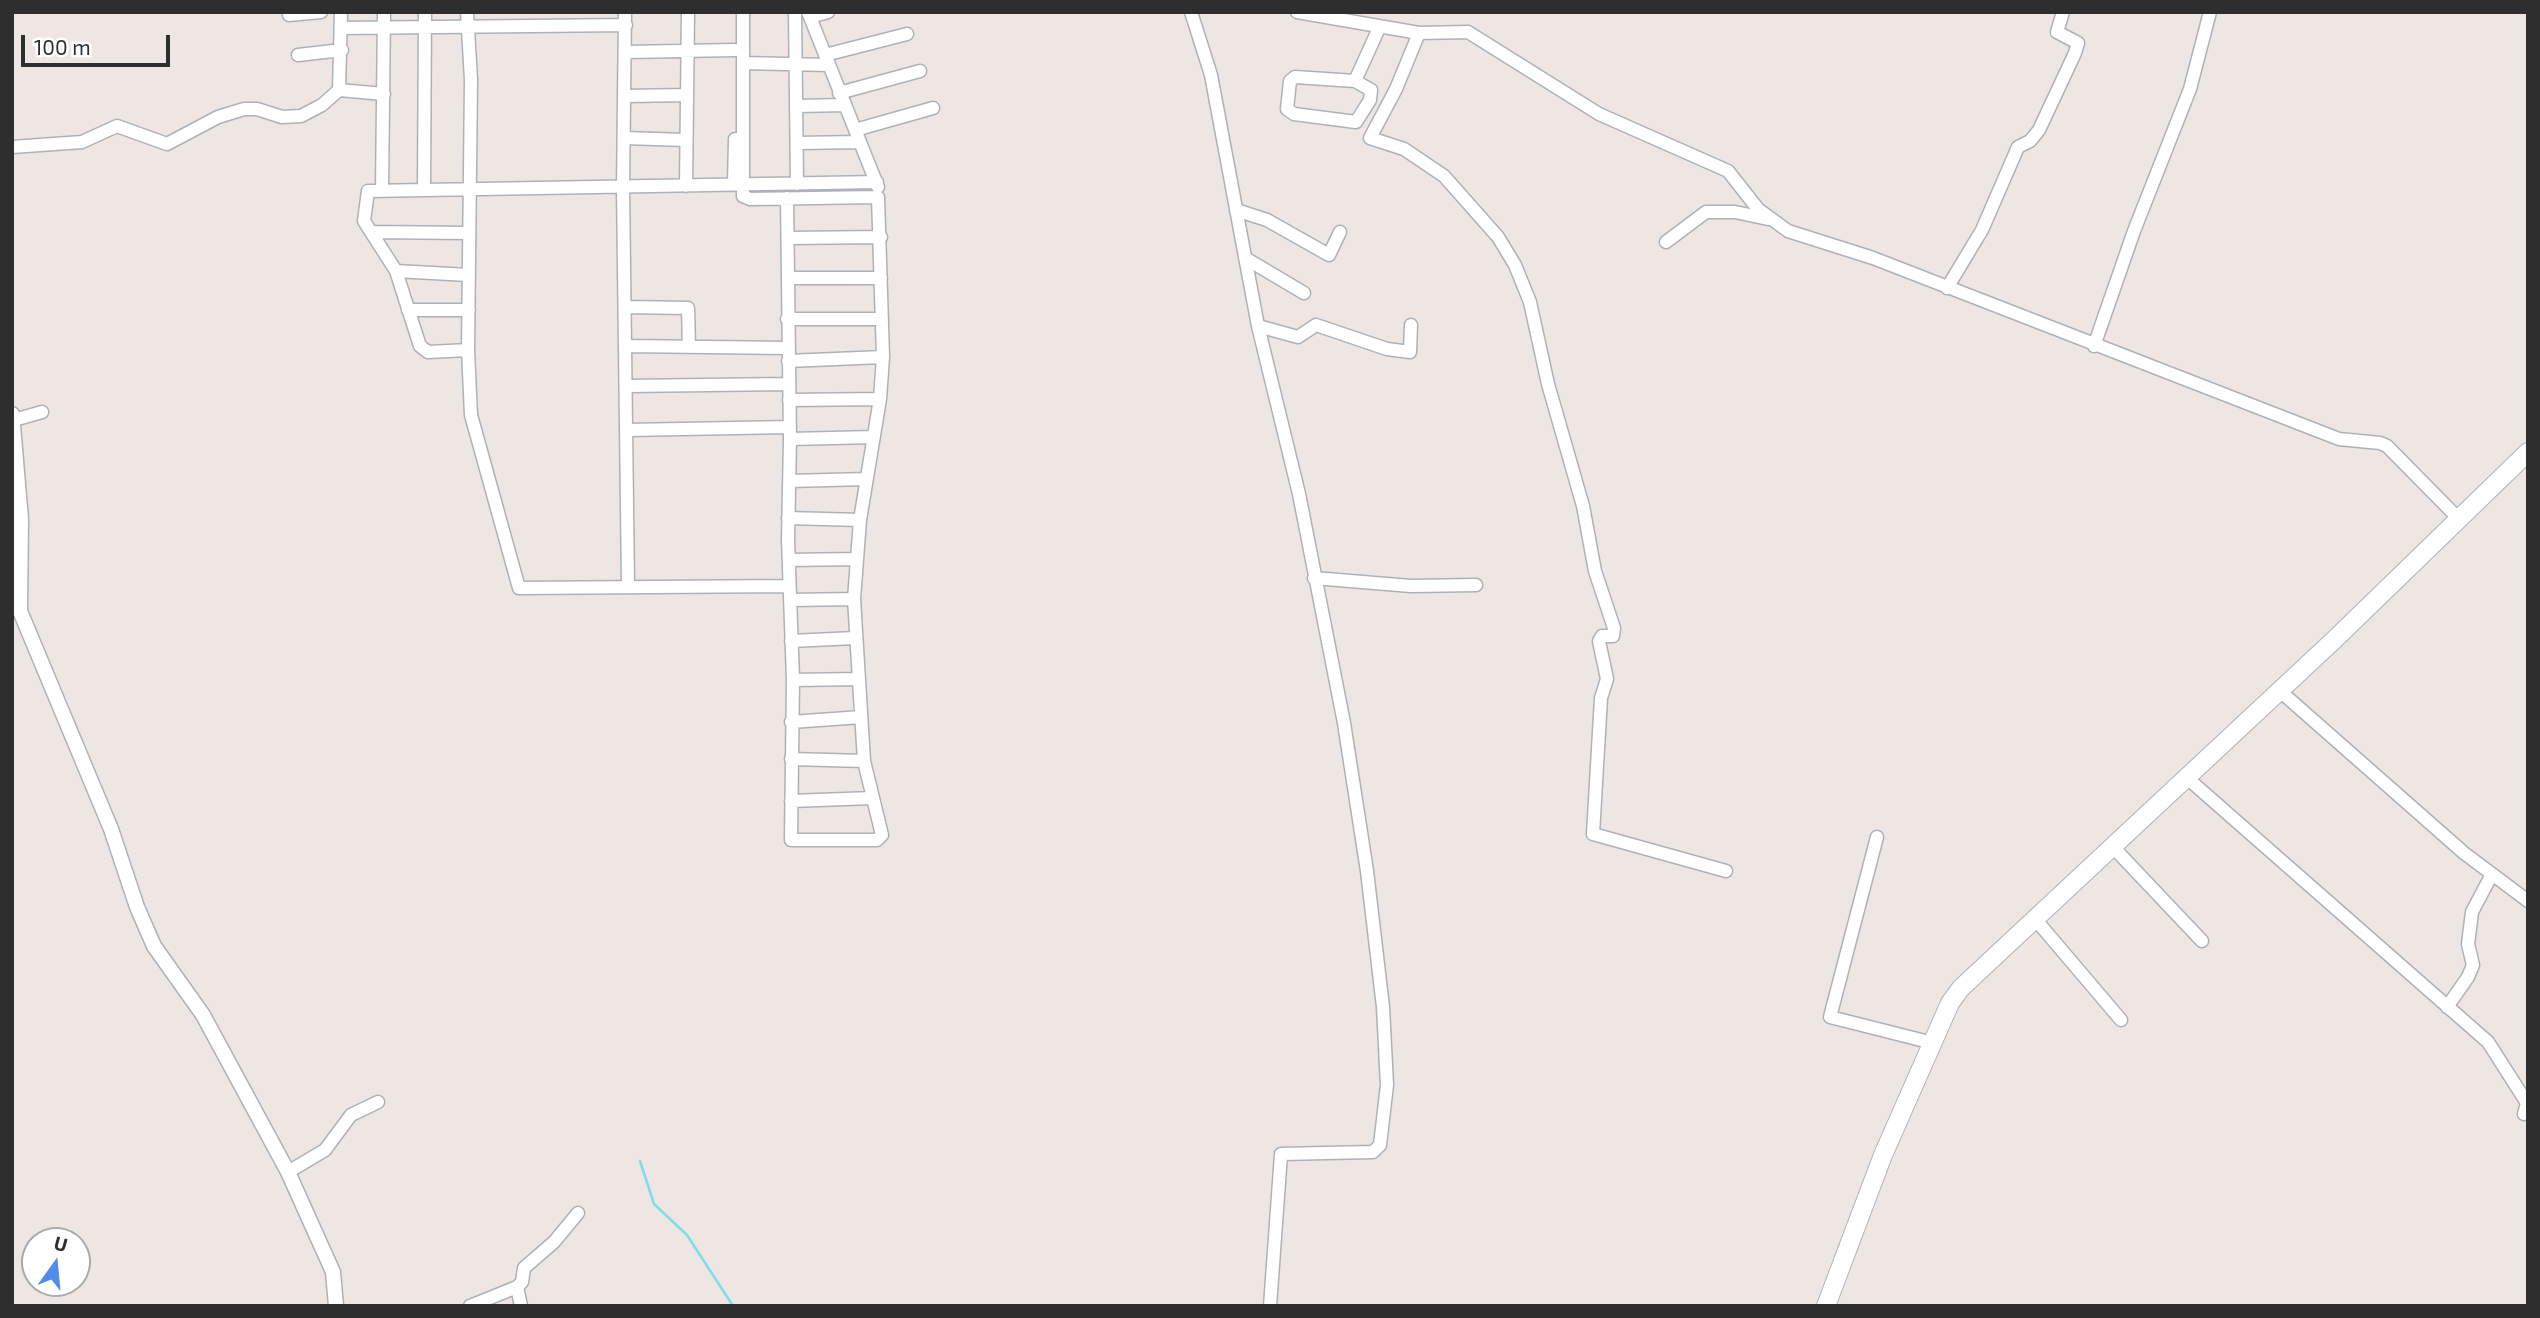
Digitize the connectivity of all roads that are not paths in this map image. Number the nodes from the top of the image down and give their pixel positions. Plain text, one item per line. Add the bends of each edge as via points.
1 (321, 12) edge
2 (341, 12) edge
3 (384, 12) edge
4 (425, 12) edge
5 (467, 12) edge
6 (475, 12) edge
7 (688, 12) edge
8 (736, 12) edge
9 (743, 12) edge
10 (795, 12) edge
11 (828, 12) edge
12 (1191, 12) edge
13 (1297, 12) edge
14 (2063, 12) edge
15 (2207, 13) edge
16 (289, 15) dead end
17 (809, 15) edge
18 (525, 18) edge
19 (626, 19) edge
20 (384, 27) junction
21 (425, 27) junction
22 (471, 27) junction
23 (1379, 27) junction
24 (341, 28) junction
25 (1419, 33) junction
26 (907, 34) dead end
27 (342, 50) junction
28 (735, 51) junction
29 (626, 52) junction
30 (688, 52) junction
31 (298, 55) dead end
32 (827, 60) junction
33 (743, 63) junction
34 (795, 66) junction
35 (920, 71) dead end
36 (1355, 81) junction
37 (338, 90) junction
38 (384, 94) junction
39 (687, 95) junction
40 (626, 96) junction
41 (842, 99) junction
42 (797, 106) junction
43 (933, 108) dead end
44 (857, 136) junction
45 (624, 138) junction
46 (686, 139) junction
47 (798, 143) junction
48 (12, 147) edge
49 (877, 182) junction
50 (739, 184) junction
51 (797, 184) junction
52 (686, 186) junction
53 (424, 188) junction
54 (623, 188) junction
55 (382, 190) junction
56 (468, 190) junction
57 (878, 197) junction
58 (787, 198) junction
59 (1236, 210) junction
60 (1768, 219) junction
61 (371, 232) junction
62 (1340, 232) dead end
63 (468, 233) junction
64 (881, 237) junction
65 (788, 238) junction
66 (1666, 242) dead end
67 (1245, 258) junction
68 (396, 271) junction
69 (468, 275) junction
70 (788, 278) junction
71 (881, 278) junction
72 (1947, 288) junction
73 (1304, 293) dead end
74 (626, 307) junction
75 (408, 310) junction
76 (468, 310) junction
77 (788, 319) junction
78 (882, 319) junction
79 (1411, 325) dead end
80 (1258, 326) junction
81 (627, 346) junction
82 (2094, 346) junction
83 (689, 347) junction
84 (788, 348) junction
85 (468, 350) junction
86 (883, 357) junction
87 (788, 361) junction
88 (787, 384) junction
89 (627, 386) junction
90 (789, 400) junction
91 (880, 400) junction
92 (42, 412) dead end
93 (13, 417) edge
94 (628, 430) junction
95 (790, 433) junction
96 (874, 437) junction
97 (2528, 452) edge
98 (866, 479) junction
99 (790, 481) junction
100 (788, 518) junction
101 (2458, 518) junction
102 (860, 520) junction
103 (855, 559) junction
104 (789, 560) junction
105 (1314, 578) junction
106 (628, 585) junction
107 (1476, 585) dead end
108 (789, 586) junction
109 (854, 599) junction
110 (791, 600) junction
111 (855, 638) junction
112 (791, 640) junction
113 (858, 679) junction
114 (793, 680) junction
115 (2280, 691) junction
116 (861, 717) junction
117 (791, 722) junction
118 (791, 759) junction
119 (864, 761) junction
120 (2186, 777) junction
121 (872, 798) junction
122 (791, 801) junction
123 (1877, 837) dead end
124 (2113, 847) junction
125 (1726, 871) dead end
126 (2491, 876) junction
127 (2528, 901) edge
128 (2036, 920) junction
129 (2202, 941) dead end
130 (2448, 1007) junction
131 (2121, 1020) dead end
132 (1933, 1043) junction
133 (378, 1102) dead end
134 (2526, 1106) edge
135 (288, 1172) junction
136 (578, 1213) dead end
137 (517, 1287) junction
138 (336, 1306) edge
139 (470, 1306) edge
140 (521, 1306) edge
141 (1270, 1306) edge
142 (1826, 1306) edge

1 - 16 street
2 - 24 street
3 - 20 street
4 - 21 street
5 - 22 street
6 - 22 street
7 - 30 street
8 - 28 street
9 - 33 street
10 - 34 street
11 - 17 street
12 - 59 street via 1211,75
13 - 23 street
14 - 72 street via 2057,32 2078,43 2075,53 2039,130 2018,147 1982,230
15 - 82 street via 2190,89
17 - 32 street
18 - 19 street
18 - 22 street
19 - 29 street
20 - 21 street
20 - 24 street
20 - 38 street
21 - 22 street
21 - 53 street
22 - 56 street
23 - 25 street
23 - 36 street
24 - 27 street
25 - 60 street via 1460,30 1478,36 1599,114 1728,171
25 - 125 street via 1370,138 1404,149 1444,176 1498,237 1530,302 1615,636 1602,636 1598,641 1607,679 1601,698 1593,834
26 - 32 street
27 - 31 street
27 - 37 street
28 - 30 street
28 - 50 street
29 - 30 street
29 - 40 street
30 - 39 street
32 - 34 street
32 - 41 street
33 - 34 street
33 - 50 street
34 - 42 street
35 - 41 street
36 - 36 street via 1295,77 1290,81 1287,109 1294,114 1356,122 1371,90
37 - 38 street
37 - 48 street via 322,105 291,119 244,109 167,144 117,126 82,142
38 - 55 street
39 - 40 street
39 - 46 street
40 - 45 street
41 - 42 street
41 - 44 street
42 - 47 street
43 - 44 street
44 - 47 street
44 - 49 street
45 - 46 street
45 - 54 street
46 - 52 street
47 - 51 street
49 - 51 street
49 - 57 street
50 - 51 street
50 - 52 street
50 - 58 street via 745,198
52 - 54 street
53 - 55 street
53 - 56 street
54 - 56 street
54 - 74 street
55 - 61 street via 367,193 364,221
56 - 63 street
57 - 58 street
57 - 64 street
58 - 65 street
59 - 62 street via 1267,220 1329,255
59 - 67 street
60 - 66 street via 1706,212
60 - 72 street via 1792,233 1873,258
61 - 63 street
61 - 68 street
63 - 69 street
64 - 65 street
64 - 71 street
65 - 70 street
67 - 73 street
67 - 80 street
68 - 69 street
68 - 75 street
69 - 76 street
70 - 71 street
70 - 77 street
71 - 78 street
72 - 82 street
74 - 81 street
74 - 83 street via 688,307
75 - 76 street
75 - 85 street via 423,351
76 - 85 street
77 - 78 street
77 - 84 street
78 - 86 street
79 - 80 street via 1410,352 1316,325 1298,337
80 - 105 street via 1299,494
81 - 83 street
81 - 89 street
82 - 101 street via 2339,439 2387,446
83 - 84 street
84 - 87 street
85 - 106 street via 471,415 519,588
86 - 87 street
86 - 91 street
87 - 88 street
88 - 89 street
88 - 90 street
89 - 94 street
90 - 91 street
90 - 95 street
91 - 96 street
92 - 93 street
93 - 135 street via 22,528 19,594 23,620 111,829 154,946 203,1015
94 - 95 street
94 - 106 street
95 - 96 street
95 - 99 street
96 - 98 street
97 - 101 main road
98 - 99 street
98 - 102 street
99 - 100 street
100 - 102 street
100 - 104 street
101 - 115 main road
102 - 103 street
103 - 104 street
103 - 109 street
104 - 108 street
105 - 107 street via 1411,586
105 - 141 street via 1344,723 1367,871 1383,1007 1385,1111 1382,1138 1373,1152 1281,1154
106 - 108 street
108 - 110 street
109 - 110 street
109 - 111 street
110 - 112 street
111 - 112 street
111 - 113 street
112 - 114 street
113 - 114 street
113 - 116 street
114 - 117 street
115 - 120 main road
115 - 126 street
116 - 117 street
116 - 119 street
117 - 118 street
118 - 119 street
118 - 122 street
119 - 121 street
120 - 124 main road
120 - 130 street
121 - 122 street
121 - 122 street via 882,835 877,840 791,840
123 - 132 street via 1830,1017
124 - 128 main road
124 - 129 street
126 - 127 street
126 - 130 street via 2472,912 2468,944 2473,965
128 - 131 street
128 - 132 main road via 1961,988
130 - 134 street via 2488,1042
132 - 142 main road via 1883,1155
133 - 135 street via 351,1115 325,1150
135 - 138 street via 333,1272
136 - 137 street via 524,1268
137 - 139 street
137 - 140 street

